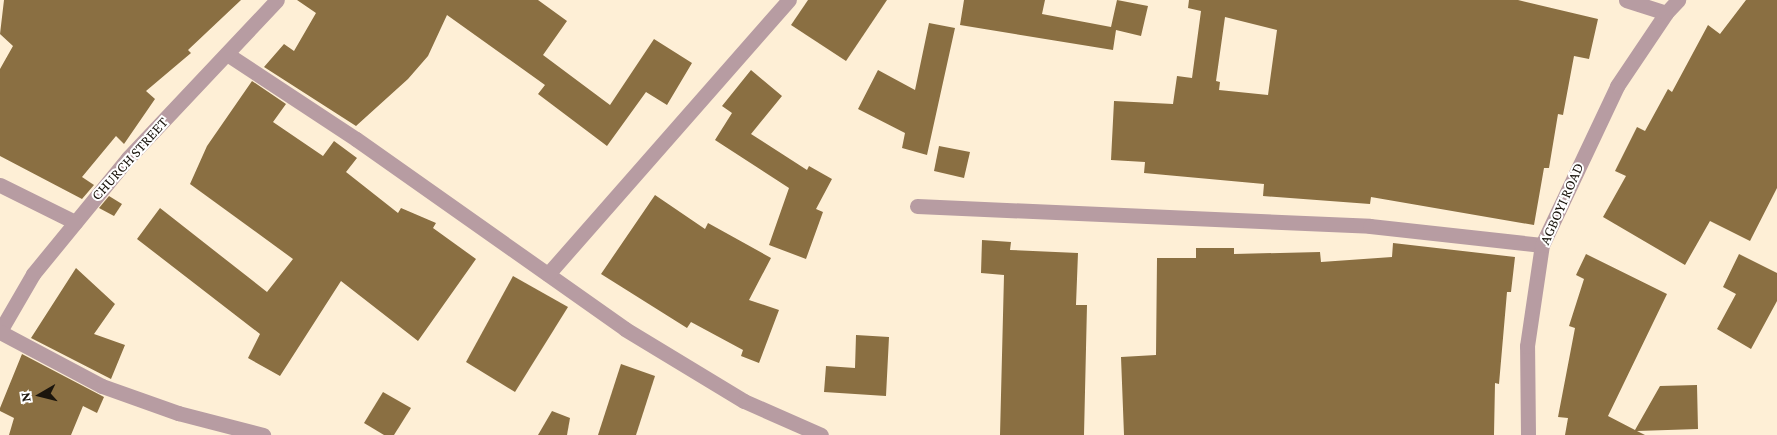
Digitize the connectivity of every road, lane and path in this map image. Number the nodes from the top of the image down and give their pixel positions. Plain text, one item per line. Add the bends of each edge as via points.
1 (277, 0) edge
2 (789, 0) edge
3 (1626, 0) edge
4 (1678, 0) edge
5 (1666, 12) junction
6 (227, 54) junction
7 (0, 185) edge
8 (917, 206) dead end
9 (75, 222) junction
10 (1542, 244) junction
11 (548, 274) junction
12 (0, 332) edge
13 (263, 435) edge
14 (821, 435) edge
15 (1528, 435) edge

1 - 6 street, CHURCH STREET
2 - 11 street
3 - 5 street
4 - 5 street, AGBOYI ROAD
5 - 10 street, AGBOYI ROAD via 1617,86
6 - 9 street, CHURCH STREET via 128,158
6 - 11 street
7 - 9 street
8 - 10 street via 1370,226
9 - 12 street, CHURCH STREET via 33,274
10 - 15 street, AGBOYI ROAD via 1527,346
11 - 14 street via 625,329 744,401
12 - 13 street via 102,386 178,413

